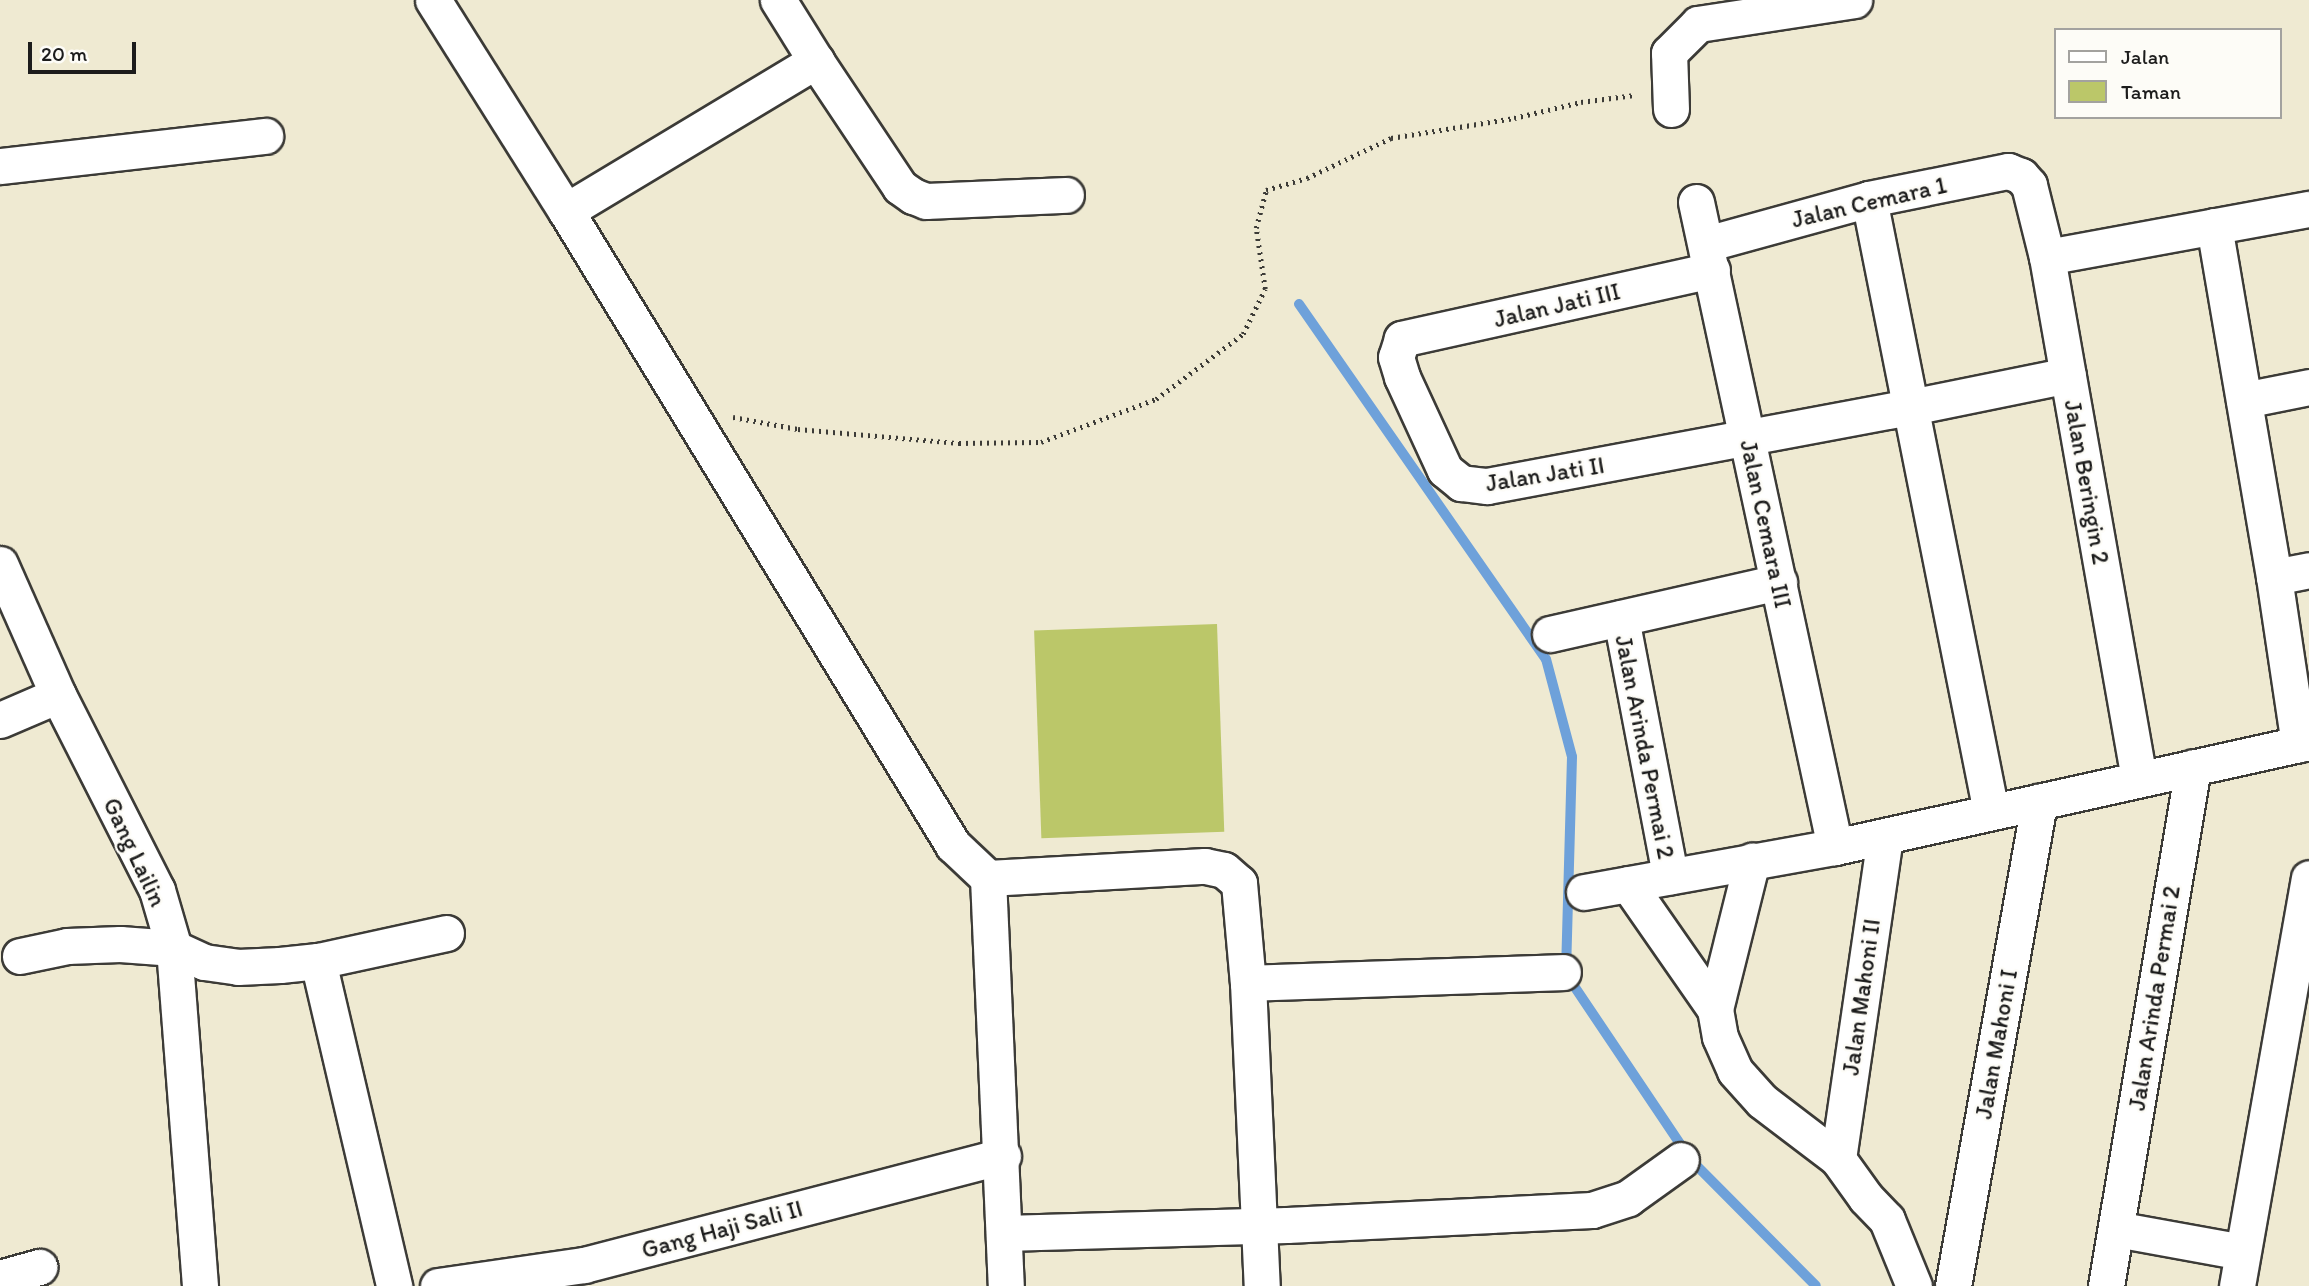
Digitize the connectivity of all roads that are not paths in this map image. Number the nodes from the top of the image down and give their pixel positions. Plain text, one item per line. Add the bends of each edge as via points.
1 (433, 0) edge
2 (778, 0) edge
3 (1854, 0) edge
4 (816, 61) junction
5 (1671, 100) road end
6 (265, 136) dead end
7 (0, 166) edge
8 (2029, 185) joint
9 (1066, 195) dead end
10 (1869, 198) junction
11 (1696, 202) dead end
12 (2309, 208) edge
13 (566, 211) junction
14 (2214, 226) junction
15 (1709, 257) junction
16 (2047, 257) junction
17 (1402, 339) joint
18 (2068, 374) junction
19 (2309, 387) edge
20 (2244, 400) junction
21 (1911, 407) junction
22 (1748, 438) junction
23 (0, 565) edge
24 (2309, 570) edge
25 (2274, 578) junction
26 (1779, 582) junction
27 (1621, 618) junction
28 (1549, 634) dead end
29 (58, 695) junction
30 (0, 720) edge
31 (2304, 743) edge
32 (2193, 767) junction
33 (2139, 779) junction
34 (2039, 802) junction
35 (1991, 812) junction
36 (1885, 836) junction
37 (1835, 847) junction
38 (1752, 861) junction
39 (1670, 876) junction
40 (988, 878) junction
41 (2309, 878) edge
42 (1628, 884) junction
43 (1584, 892) dead end
44 (446, 933) dead end
45 (174, 948) junction
46 (20, 956) dead end
47 (318, 961) junction
48 (1563, 972) dead end
49 (1248, 983) junction
50 (1715, 1009) junction
51 (1003, 1156) junction
52 (1838, 1159) junction
53 (1681, 1160) dead end
54 (1260, 1225) junction
55 (2116, 1229) junction
56 (1004, 1233) junction
57 (2242, 1252) junction
58 (39, 1267) dead end
59 (0, 1278) edge
60 (200, 1286) edge
61 (394, 1286) edge
62 (438, 1286) edge
63 (1006, 1286) edge
64 (1262, 1286) edge
65 (1914, 1286) edge
66 (1952, 1286) edge
67 (2106, 1286) edge
68 (2237, 1286) edge

1 - 13 street
2 - 4 street
3 - 5 street via 1698,24 1669,53
4 - 9 street via 901,187 913,196 926,201
4 - 13 street
6 - 7 street
8 - 10 street, Jalan Cemara 1 via 2008,171
8 - 16 street, Jalan Beringin 2
10 - 15 street, Jalan Cemara 1
10 - 21 street
11 - 15 street, Jalan Cemara III
12 - 14 street
13 - 40 street via 953,845
14 - 16 street
14 - 20 street, Jalan Arinda Permai 2
15 - 17 street, Jalan Jati III
15 - 22 street, Jalan Cemara III
16 - 18 street, Jalan Beringin 2
17 - 22 street, Jalan Jati II via 1396,357 1402,377 1445,470 1461,483 1488,486
18 - 21 street
18 - 33 street, Jalan Beringin 2
19 - 20 street
20 - 25 street, Jalan Arinda Permai 2
21 - 22 street
21 - 35 street
22 - 26 street, Jalan Cemara III
23 - 29 street, Gang Lailin
24 - 25 street
25 - 31 street, Jalan Arinda Permai 2
26 - 27 street
26 - 37 street, Jalan Cemara III
27 - 28 street
27 - 39 street, Jalan Arinda Permai 2
29 - 30 street
29 - 45 street, Gang Lailin via 157,890
31 - 32 street, Jalan Arinda Permai 2
32 - 33 street, Jalan Arinda Permai 2
32 - 55 street, Jalan Arinda Permai 2
33 - 34 street, Jalan Arinda Permai 2
34 - 35 street, Jalan Arinda Permai 2
34 - 66 street, Jalan Mahoni I
35 - 36 street, Jalan Arinda Permai 2
36 - 37 street, Jalan Arinda Permai 2
36 - 52 street, Jalan Mahoni II
37 - 38 street, Jalan Arinda Permai 2
38 - 39 street, Jalan Arinda Permai 2
38 - 50 street, Jalan Arinda Permai 2
39 - 42 street, Jalan Arinda Permai 2
40 - 49 street via 1205,866 1224,870 1239,883
40 - 51 street
41 - 57 street
42 - 43 street, Jalan Arinda Permai 2
42 - 50 street, Jalan Arinda Permai 2
44 - 47 street
45 - 46 street via 67,946
45 - 47 street via 204,961 238,967
45 - 60 street, Gang Lailin
47 - 61 street
48 - 49 street
49 - 54 street
50 - 52 street, Jalan Arinda Permai 2 via 1720,1037 1735,1071 1762,1101
51 - 56 street
51 - 62 street, Gang Haji Sali II via 584,1265
52 - 65 street, Jalan Arinda Permai 2 via 1887,1220
53 - 54 street via 1628,1198 1592,1210
54 - 56 street
54 - 64 street
55 - 57 street
55 - 67 street, Jalan Arinda Permai 2
56 - 63 street
57 - 68 street
58 - 59 street

